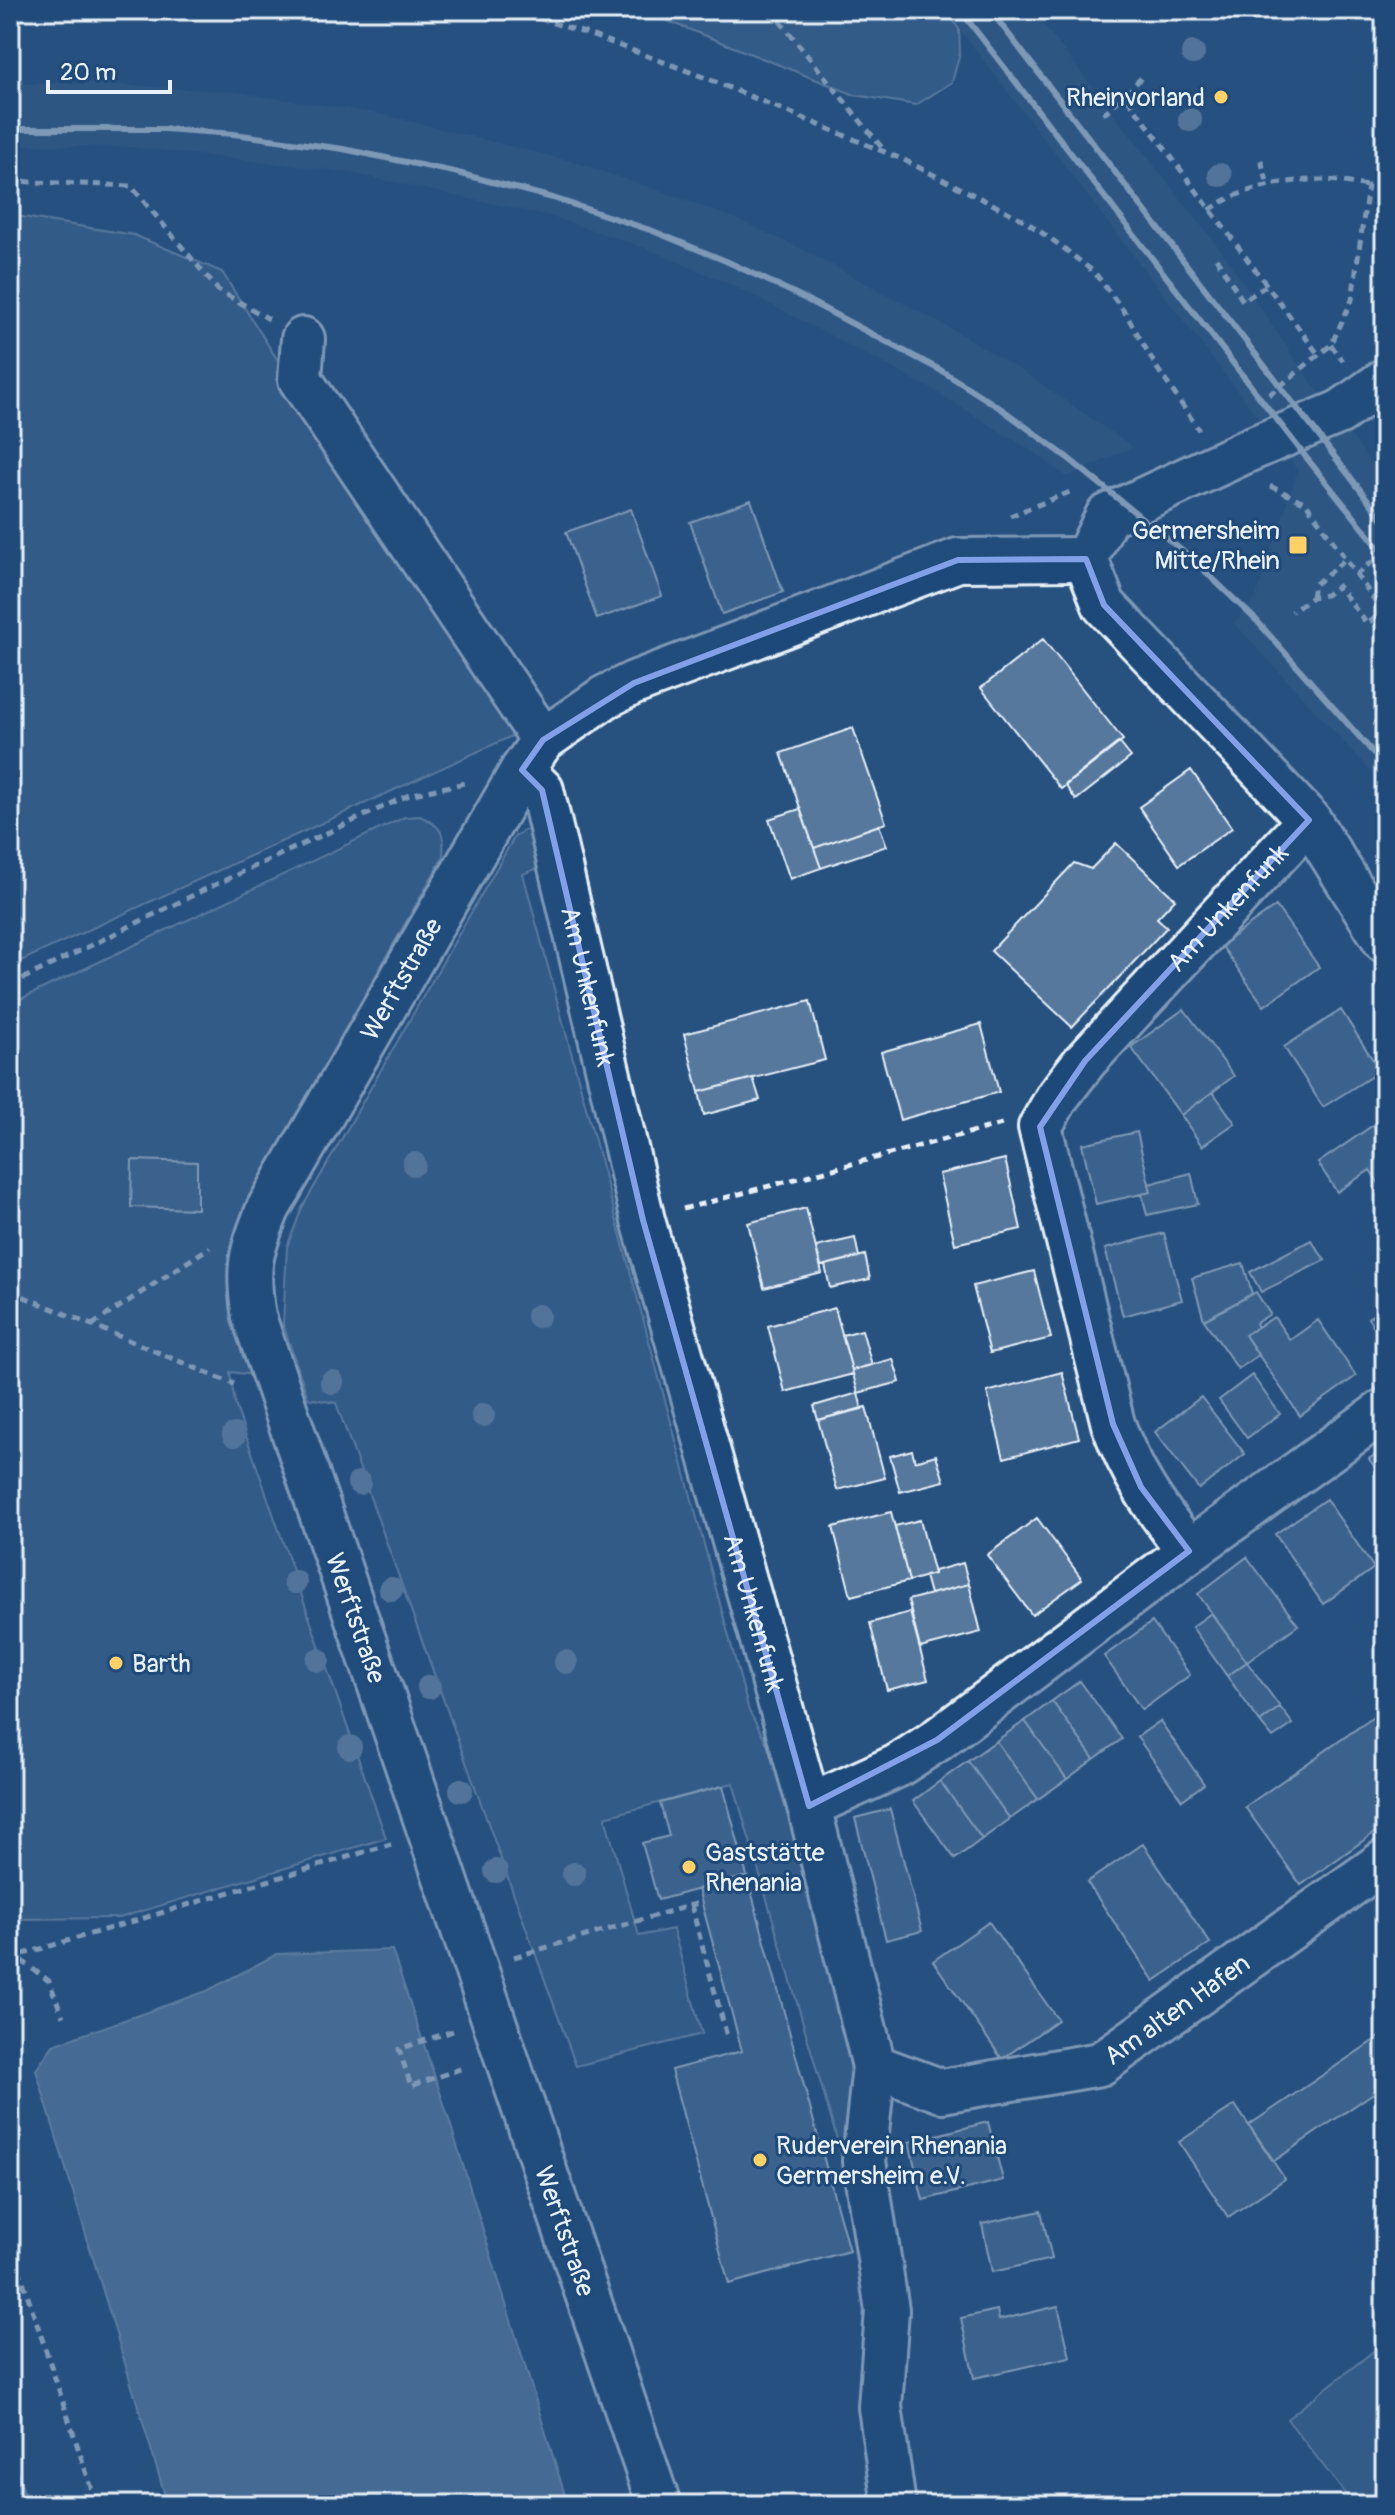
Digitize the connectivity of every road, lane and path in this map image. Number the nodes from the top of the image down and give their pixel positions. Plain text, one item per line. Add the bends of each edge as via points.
1 (512, 10) edge
2 (771, 10) edge
3 (1141, 78) dead end
4 (1125, 95) junction
5 (1103, 114) dead end
6 (886, 153) junction
7 (1261, 160) dead end
8 (1385, 178) edge
9 (10, 181) edge
10 (1268, 185) junction
11 (1368, 186) junction
12 (1210, 210) junction
13 (1216, 258) dead end
14 (1267, 285) junction
15 (303, 339) joint
16 (1331, 345) dead end
17 (1318, 354) dead end
18 (1385, 380) edge
19 (1204, 438) dead end
20 (1266, 484) dead end
21 (1379, 556) dead end
22 (1086, 559) junction
23 (1346, 559) junction
24 (1356, 575) junction
25 (1312, 597) junction
26 (1292, 612) dead end
27 (532, 755) junction
28 (409, 795) dead end
29 (1309, 820) junction
30 (1385, 941) edge
31 (10, 985) edge
32 (1040, 1127) junction
33 (268, 1209) junction
34 (643, 1220) junction
35 (10, 1291) edge
36 (92, 1325) junction
37 (277, 1385) junction
38 (1385, 1410) edge
39 (1189, 1551) junction
40 (809, 1806) junction
41 (429, 1833) junction
42 (1385, 1861) edge
43 (702, 1902) dead end
44 (691, 1905) junction
45 (10, 1952) edge
46 (17, 1956) junction
47 (10, 1961) edge
48 (475, 1969) junction
49 (63, 2017) dead end
50 (464, 2027) dead end
51 (728, 2040) dead end
52 (475, 2064) dead end
53 (874, 2066) junction
54 (10, 2242) edge
55 (97, 2505) edge
56 (659, 2505) edge
57 (894, 2505) edge

1 - 6 path via 696,74
2 - 6 path
3 - 4 path
4 - 5 path
4 - 12 path
6 - 19 path via 1022,219 1095,273
7 - 10 path
8 - 11 path
9 - 15 path via 131,186 218,290
10 - 11 path via 1325,180
10 - 12 path
11 - 16 path via 1352,300
12 - 14 path
13 - 14 path via 1243,301
14 - 17 path
15 - 27 street, Am Unkenfunk via 300,379
18 - 22 street via 1340,412 1107,516
20 - 23 path via 1306,503
21 - 24 path
22 - 27 street via 958,560 634,683 605,697
22 - 29 street, Am Unkenfunk via 1104,605
23 - 24 path
23 - 25 path via 1314,585
24 - 25 path via 1383,612 1367,624 1338,586
25 - 26 path
27 - 33 street, Werftstraße
27 - 34 street, Am Unkenfunk
28 - 31 path
29 - 30 street, Am Unkenfunk
29 - 32 street, Am Unkenfunk via 1085,1061
32 - 34 path via 1020,1120
32 - 39 street via 1113,1424 1141,1487
33 - 36 path
33 - 37 street, Werftstraße via 252,1250 249,1284
34 - 40 street, Am Unkenfunk
35 - 36 path
36 - 37 path via 248,1390
37 - 41 street, Werftstraße
38 - 39 street
39 - 40 street via 937,1740 897,1766
40 - 53 street, Am Unkenfunk
41 - 46 path
41 - 48 street, Werftstraße
42 - 53 street, Am alten Hafen via 1100,2064 942,2091
43 - 44 path
44 - 48 path
44 - 51 path
45 - 46 path
46 - 47 path
46 - 49 path via 49,1981
48 - 56 street, Werftstraße
50 - 52 path via 399,2049 411,2086
53 - 57 street via 864,2161 887,2310 880,2407
54 - 55 path

